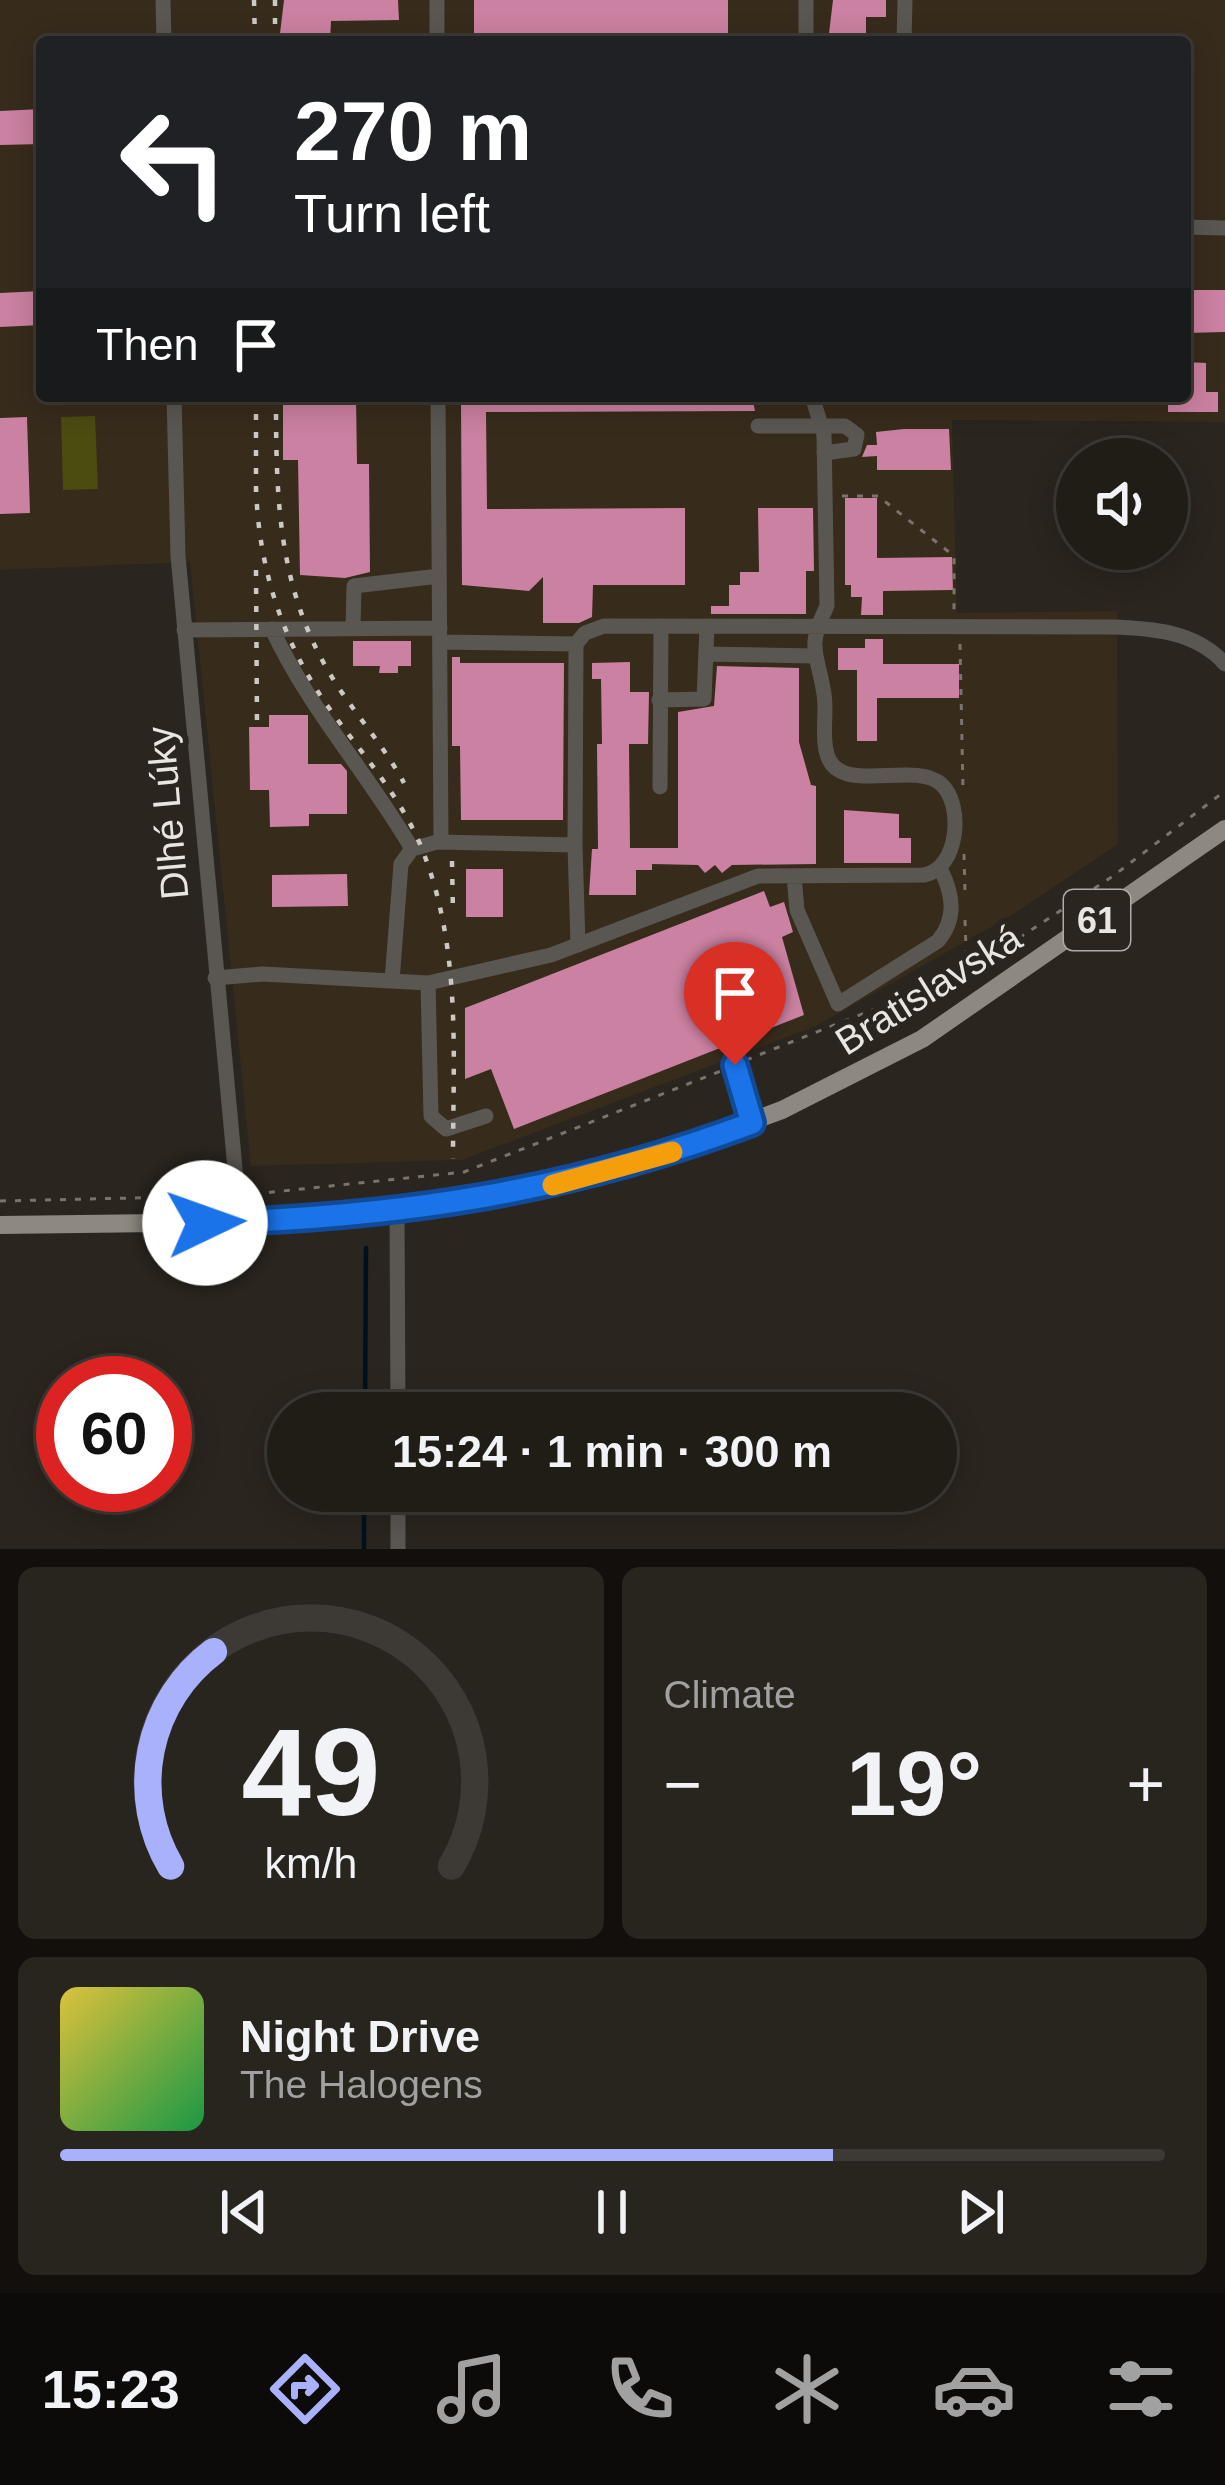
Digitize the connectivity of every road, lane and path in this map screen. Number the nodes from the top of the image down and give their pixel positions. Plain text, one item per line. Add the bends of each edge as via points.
1 (163, 0) edge
2 (178, 0) edge
3 (437, 0) edge
4 (806, 0) edge
5 (905, 0) edge
6 (164, 18) junction
7 (164, 36) edge
8 (436, 36) edge
9 (806, 36) edge
10 (904, 36) edge
11 (1191, 227) edge
12 (1225, 227) edge
13 (174, 402) edge
14 (438, 402) edge
15 (814, 402) edge
16 (758, 426) dead end
17 (821, 426) junction
18 (824, 453) junction
19 (842, 496) dead end
20 (439, 576) junction
21 (954, 617) dead end
22 (661, 626) junction
23 (707, 626) junction
24 (816, 626) junction
25 (353, 628) junction
26 (272, 629) junction
27 (184, 630) junction
28 (440, 635) junction
29 (960, 635) dead end
30 (576, 644) junction
31 (706, 654) junction
32 (813, 656) junction
33 (1225, 664) edge
34 (658, 700) junction
35 (660, 787) dead end
36 (1225, 791) edge
37 (963, 793) dead end
38 (1225, 829) edge
39 (964, 838) dead end
40 (441, 842) junction
41 (575, 845) junction
42 (412, 849) junction
43 (941, 870) junction
44 (794, 876) junction
45 (578, 945) junction
46 (966, 975) junction
47 (215, 978) junction
48 (392, 981) junction
49 (428, 982) junction
50 (735, 1065) junction
51 (486, 1116) dead end
52 (752, 1123) junction
53 (235, 1196) junction
54 (0, 1201) edge
55 (398, 1210) junction
56 (240, 1222) junction
57 (0, 1225) edge
58 (398, 1392) edge
59 (398, 1512) edge
60 (398, 1549) edge

1 - 6 street
2 - 6 street
3 - 8 street
4 - 9 street
5 - 10 street
6 - 7 street
11 - 12 street
13 - 27 street, Dlhé Lúky
14 - 20 street
15 - 17 street
16 - 17 street
17 - 18 street
17 - 18 street via 857,435 854,449
18 - 24 street via 827,606
19 - 21 path via 878,496 954,556
20 - 25 street via 354,586
20 - 28 street
22 - 23 street
22 - 30 street via 595,627
22 - 34 street
23 - 24 street
23 - 31 street
24 - 32 street
24 - 33 street via 1150,628 1184,636
25 - 26 street
25 - 28 street
26 - 27 street
26 - 42 street via 311,706
27 - 47 street, Dlhé Lúky
28 - 30 street
28 - 40 street
29 - 37 path
30 - 41 street
31 - 32 street
31 - 34 street via 704,699
32 - 43 street via 826,750 838,770 920,775 946,788 952,854
34 - 35 street
36 - 46 path
38 - 52 main road, Bratislavská / 61 via 922,1039
39 - 46 path
40 - 41 street
40 - 42 street
41 - 45 street
42 - 48 street via 401,864
43 - 44 street
43 - 44 street via 949,928 838,1004 797,910
44 - 45 street via 758,876
45 - 49 street
46 - 50 path
47 - 48 street
47 - 53 street, Dlhé Lúky
48 - 49 street
49 - 51 street via 431,1116 446,1129
50 - 52 street
50 - 53 path via 464,1172
52 - 55 main road, Bratislavská / 61 via 585,1178
53 - 54 path
53 - 56 street, Dlhé Lúky
55 - 56 main road, Bratislavská / 61
55 - 58 street
56 - 57 main road, Bratislavská / 61
59 - 60 street

